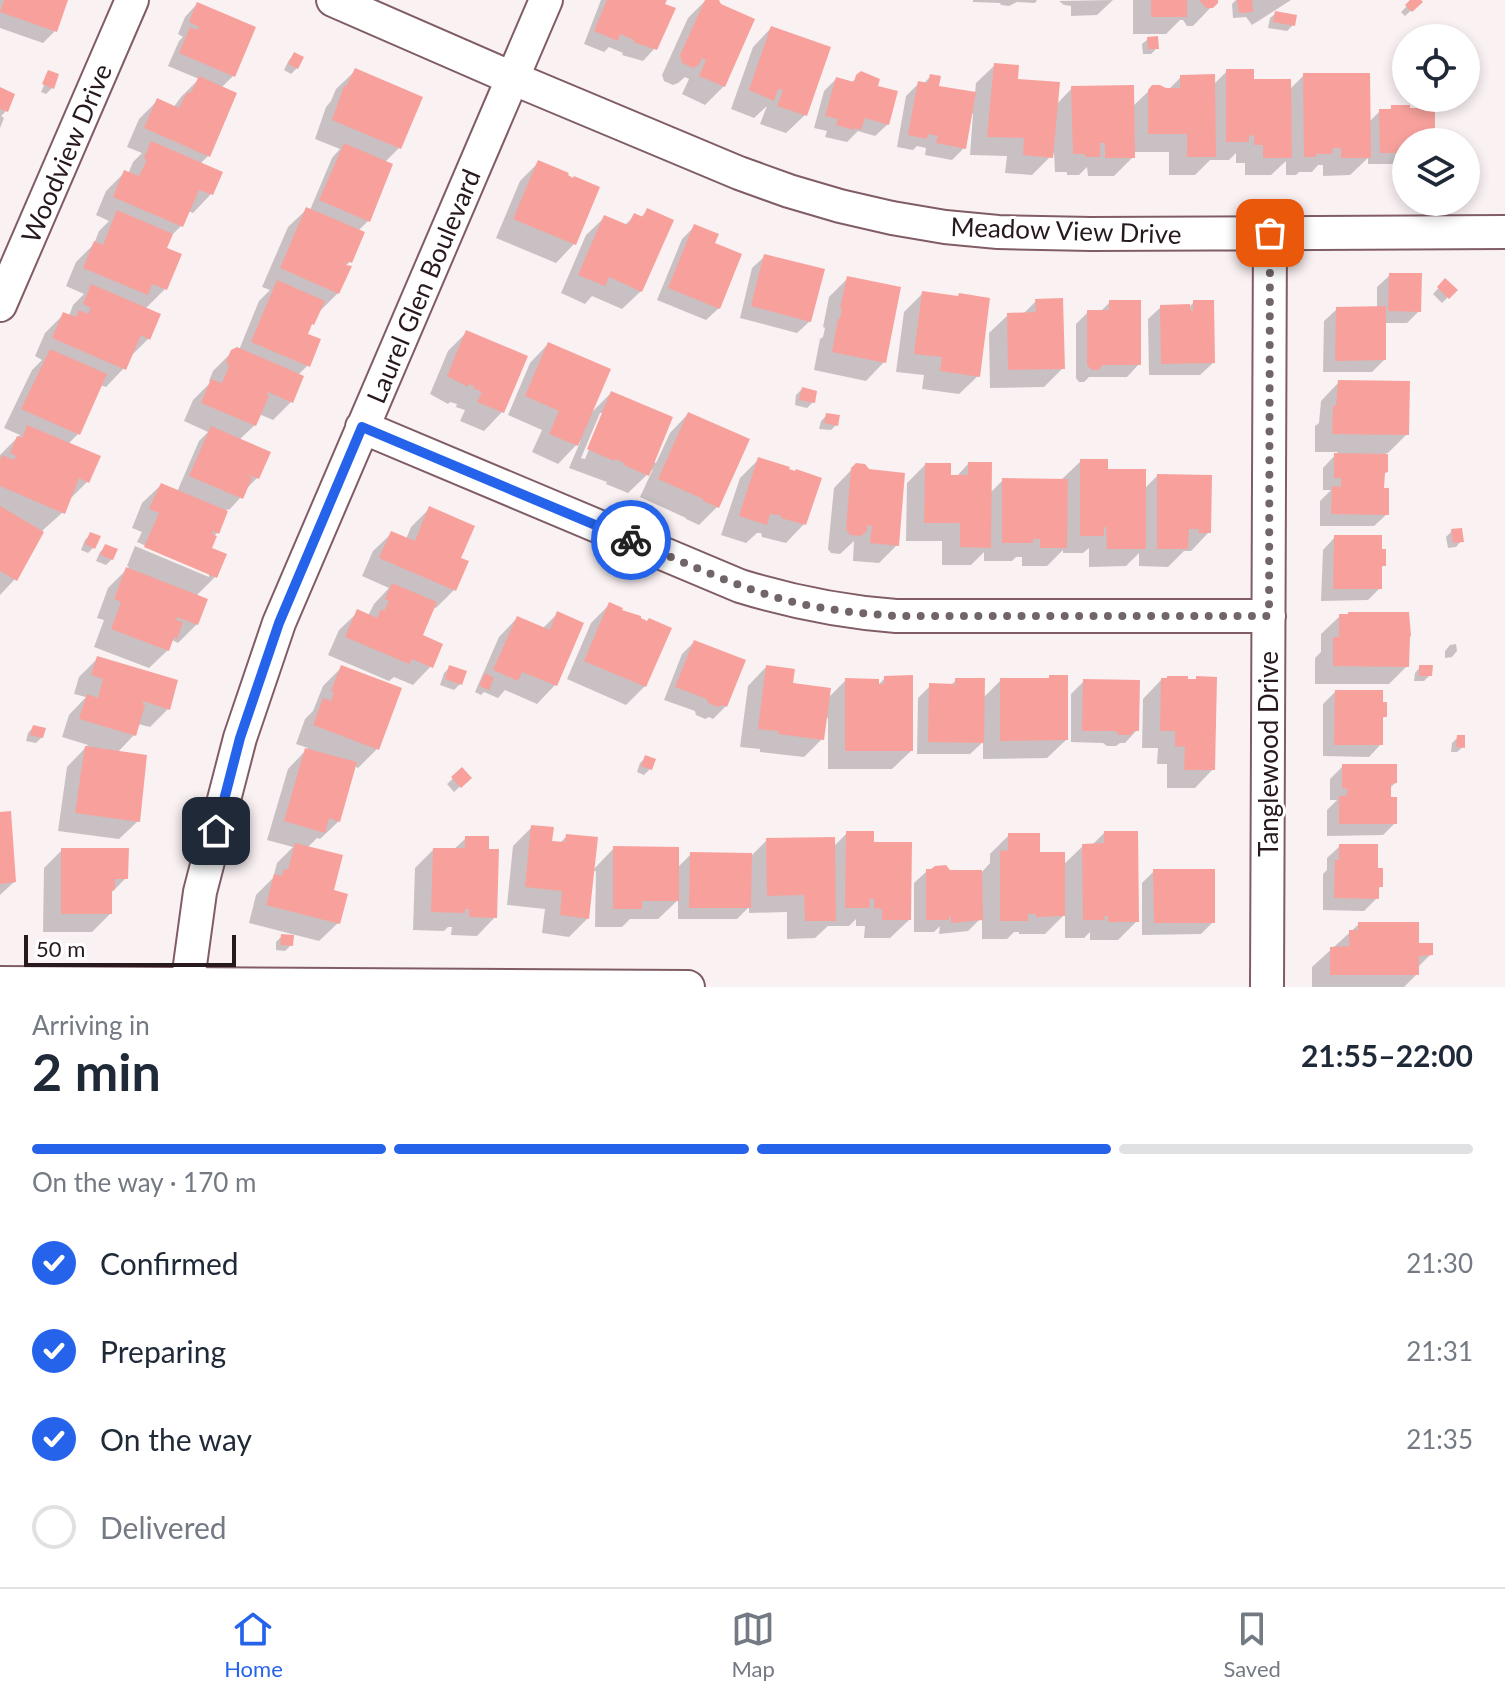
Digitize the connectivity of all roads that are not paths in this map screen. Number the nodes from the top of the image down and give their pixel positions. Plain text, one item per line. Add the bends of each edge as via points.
1 (132, 0) edge
2 (333, 0) edge
3 (546, 0) edge
4 (512, 78) junction
5 (1505, 232) edge
6 (1270, 233) junction
7 (0, 305) edge
8 (362, 427) junction
9 (1269, 616) junction
10 (0, 983) edge
11 (187, 985) edge
12 (688, 987) edge
13 (1267, 987) edge

1 - 7 street, Woodview Drive
2 - 4 street, Meadow View Drive
3 - 4 street, Laurel Glen Boulevard
4 - 6 street, Meadow View Drive via 789,191 892,218 998,232
4 - 8 street, Laurel Glen Boulevard
5 - 6 street, Meadow View Drive
6 - 9 street, Tanglewood Drive
8 - 9 street via 740,586 817,607 896,616
8 - 11 street, Laurel Glen Boulevard via 279,623 240,738 200,892
9 - 13 street, Tanglewood Drive
10 - 11 street
11 - 12 street

